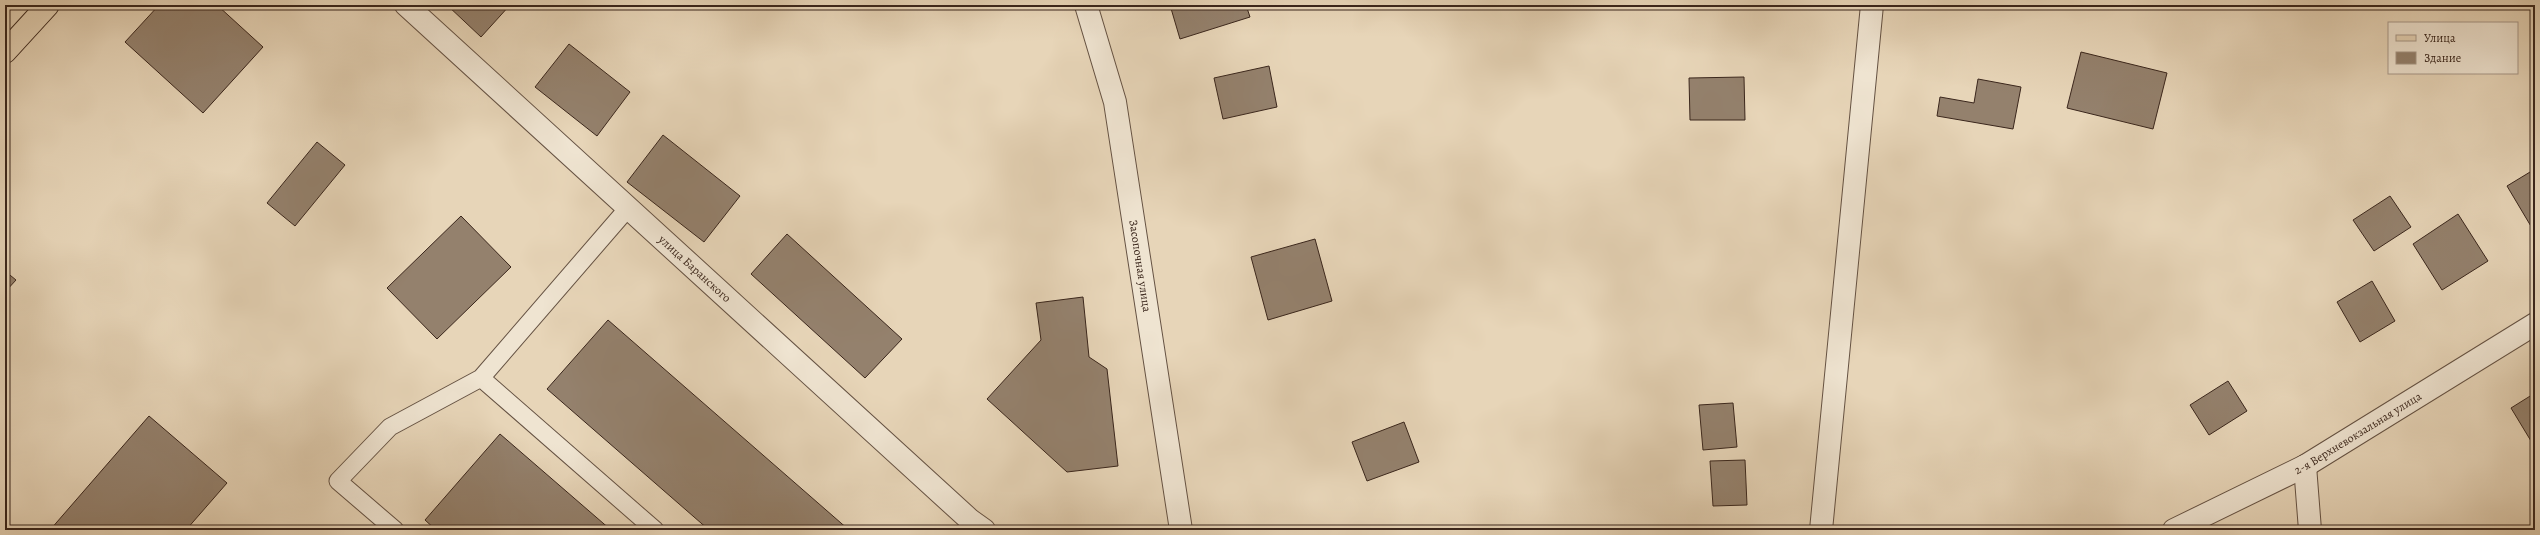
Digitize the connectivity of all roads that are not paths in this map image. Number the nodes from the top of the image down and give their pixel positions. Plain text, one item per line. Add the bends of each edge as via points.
1 (48, 5) edge
2 (406, 5) edge
3 (1086, 5) edge
4 (1872, 5) edge
5 (5, 52) edge
6 (628, 208) junction
7 (2535, 324) edge
8 (481, 378) junction
9 (2305, 466) junction
10 (395, 530) edge
11 (655, 530) edge
12 (984, 530) edge
13 (1181, 530) edge
14 (1820, 530) edge
15 (2174, 530) edge
16 (2310, 530) edge

1 - 5 main road
2 - 6 street, улица Баранского
3 - 13 street, Засопочная улица via 1115,102
4 - 14 street
6 - 8 lane
6 - 12 street, улица Баранского
7 - 9 street, 2-я Верхневокзальная улица
8 - 10 lane via 390,427 338,481
8 - 11 lane
9 - 15 street, 2-я Верхневокзальная улица
9 - 16 street

